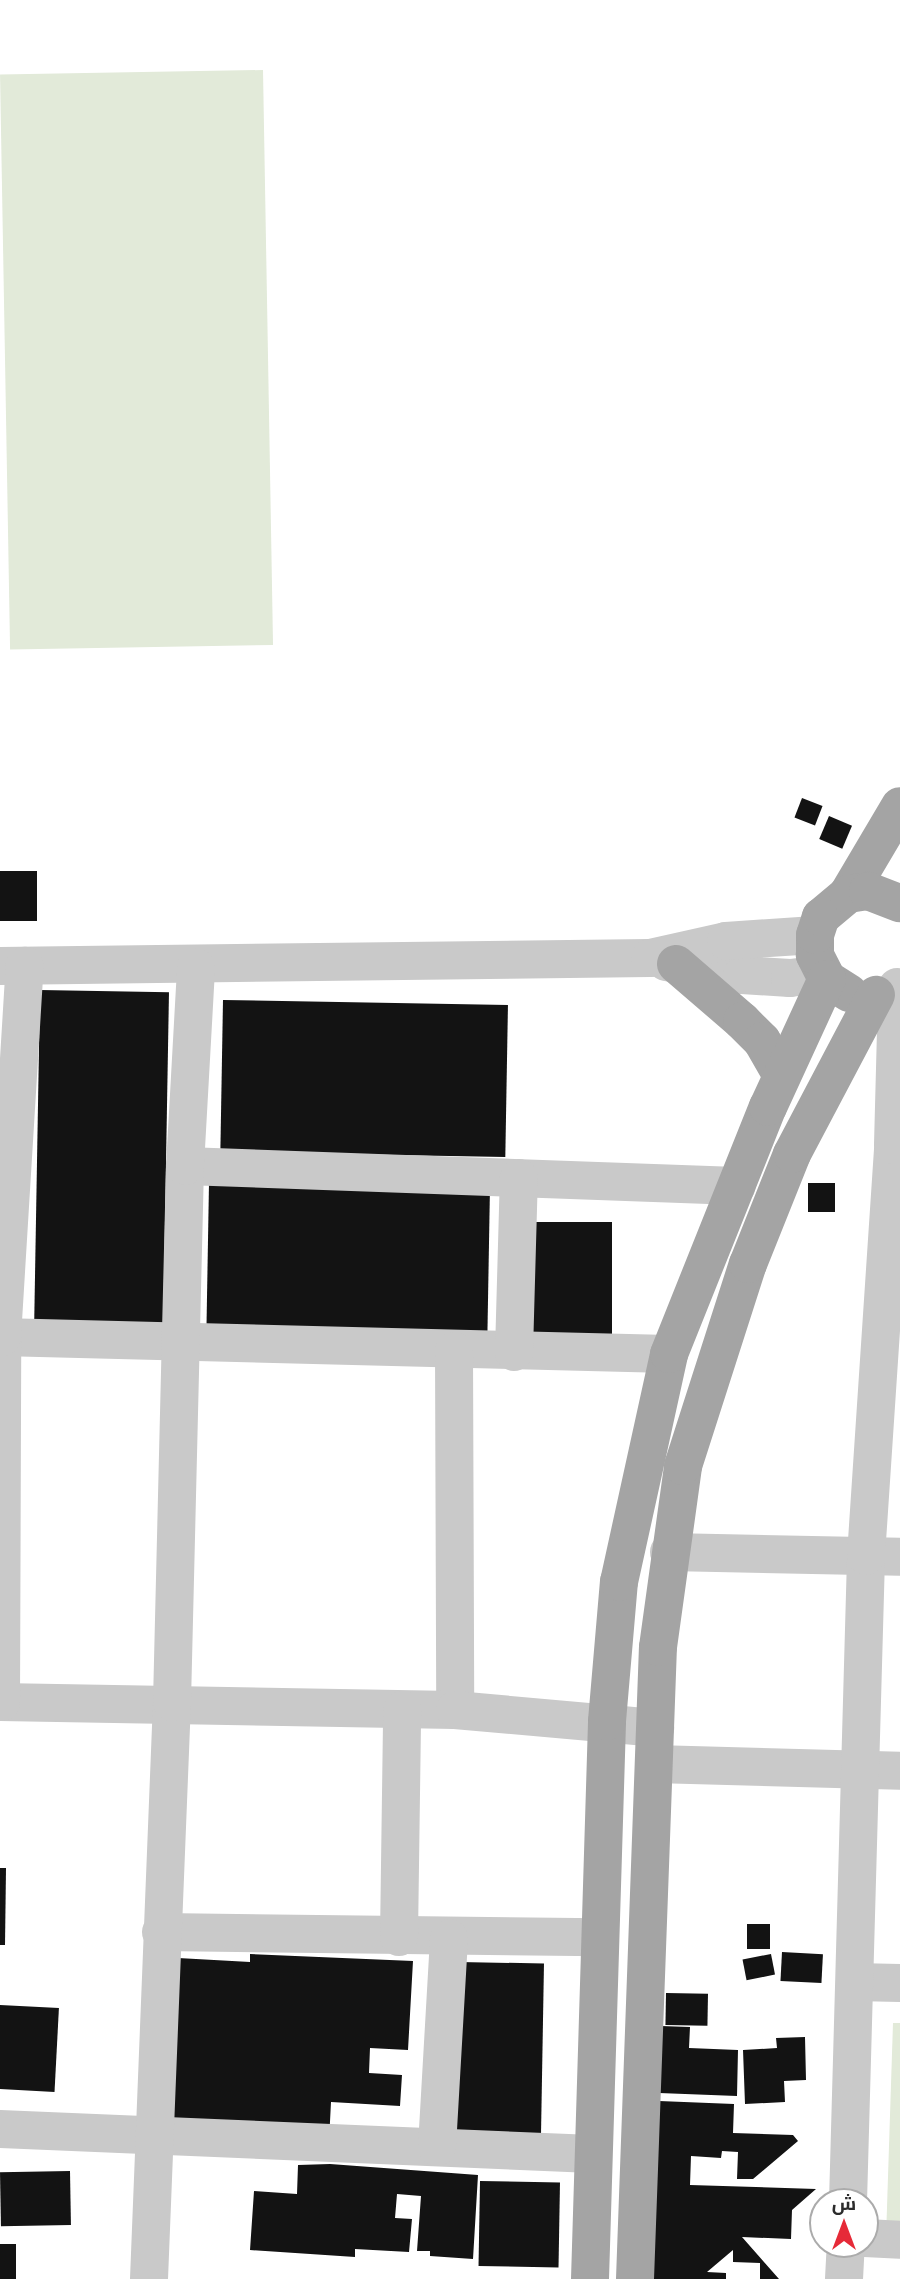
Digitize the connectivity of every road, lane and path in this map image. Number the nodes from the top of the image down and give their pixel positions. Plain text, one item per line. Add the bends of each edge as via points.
1 (900, 806) edge
2 (848, 894) junction
3 (900, 903) edge
4 (815, 934) junction
5 (663, 961) junction
6 (13, 966) edge
7 (197, 967) junction
8 (825, 976) junction
9 (891, 989) edge
10 (782, 1076) junction
11 (896, 1145) edge
12 (185, 1166) junction
13 (519, 1178) junction
14 (737, 1186) junction
15 (1, 1337) edge
16 (182, 1343) junction
17 (889, 1349) edge
18 (454, 1351) junction
19 (514, 1352) junction
20 (669, 1354) junction
21 (669, 1552) junction
22 (883, 1556) edge
23 (0, 1702) edge
24 (172, 1702) junction
25 (402, 1710) junction
26 (455, 1710) junction
27 (607, 1721) junction
28 (655, 1746) junction
29 (861, 1770) junction
30 (900, 1771) edge
31 (161, 1932) junction
32 (398, 1937) junction
33 (600, 1937) junction
34 (449, 1938) junction
35 (855, 1982) junction
36 (900, 1983) edge
37 (0, 2129) edge
38 (157, 2135) junction
39 (437, 2147) junction
40 (592, 2154) junction
41 (848, 2188) edge
42 (879, 2239) edge
43 (900, 2240) edge
44 (845, 2258) edge
45 (149, 2279) edge
46 (590, 2279) edge
47 (635, 2279) edge
48 (844, 2279) edge

1 - 2 main road
2 - 3 main road via 868,891
2 - 4 main road via 827,910
4 - 5 street via 726,941
4 - 8 main road via 815,955
5 - 7 street
5 - 8 street via 742,975
5 - 10 main road via 748,1028
6 - 7 street
6 - 15 street
7 - 12 street
8 - 9 main road via 850,994
8 - 10 main road
9 - 11 street
9 - 21 main road via 792,1154 748,1264 683,1466
10 - 14 main road
11 - 17 street
12 - 13 street
12 - 16 street
13 - 14 street
13 - 19 street
14 - 20 main road
15 - 16 street
15 - 23 street
16 - 18 street
16 - 24 street
17 - 22 street
18 - 19 street
18 - 26 street
19 - 20 street
20 - 27 main road via 619,1582
21 - 22 street
21 - 28 main road via 658,1647
22 - 29 street
23 - 24 street
24 - 25 street
24 - 31 street
25 - 26 street
25 - 32 street
26 - 27 street
27 - 28 street
27 - 33 main road
28 - 29 street
28 - 47 main road
29 - 30 street
29 - 35 street
31 - 32 street
31 - 38 street
32 - 34 street
33 - 34 street
33 - 40 main road
34 - 39 street
35 - 36 street
35 - 41 street
37 - 38 street
38 - 39 street
38 - 45 street
39 - 40 street
40 - 46 main road
42 - 43 street
44 - 48 street

